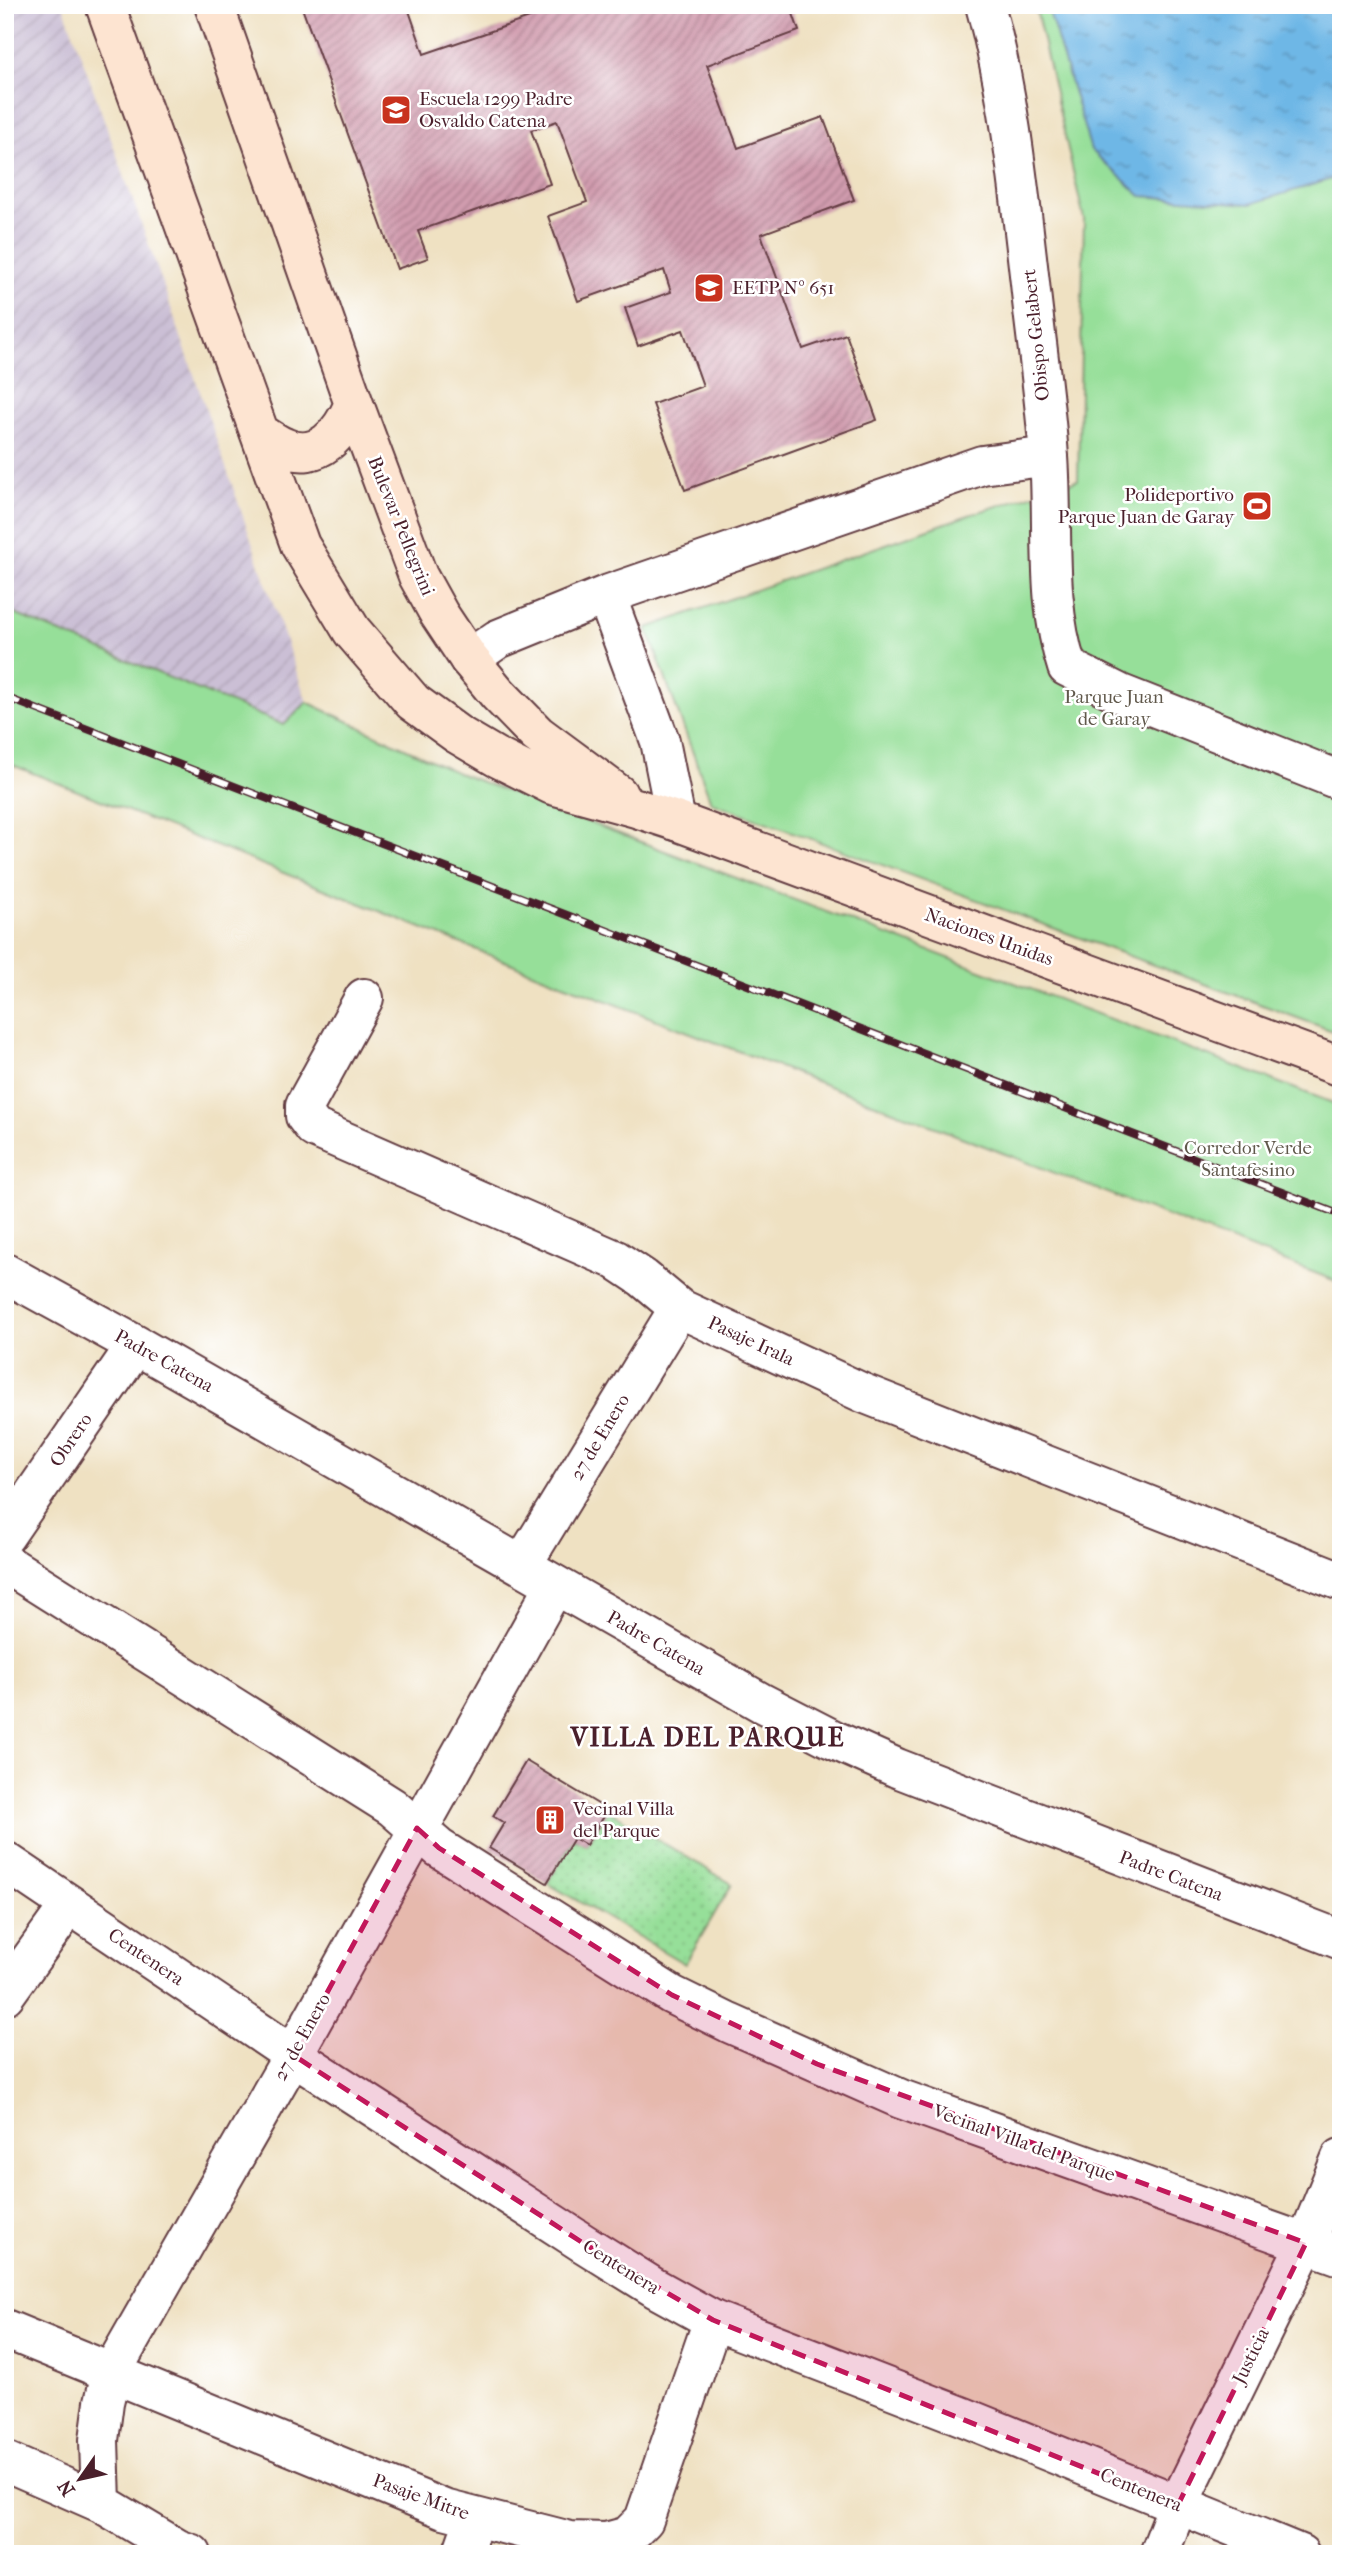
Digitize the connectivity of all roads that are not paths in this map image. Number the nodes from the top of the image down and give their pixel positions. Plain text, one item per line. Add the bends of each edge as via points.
1 (105, 5) edge
2 (214, 5) edge
3 (985, 5) edge
4 (354, 404) junction
5 (260, 433) junction
6 (1049, 456) junction
7 (606, 596) junction
8 (470, 659) junction
9 (1341, 781) edge
10 (636, 808) junction
11 (676, 821) junction
12 (364, 998) dead end
13 (1341, 1067) edge
14 (5, 1273) edge
15 (679, 1308) junction
16 (136, 1345) junction
17 (5, 1536) edge
18 (5, 1563) edge
19 (522, 1565) junction
20 (1341, 1581) edge
21 (555, 1585) junction
22 (417, 1828) junction
23 (5, 1861) edge
24 (69, 1906) junction
25 (1341, 1940) edge
26 (5, 1995) edge
27 (293, 2056) junction
28 (1341, 2158) edge
29 (1324, 2250) edge
30 (713, 2320) junction
31 (5, 2329) edge
32 (111, 2373) junction
33 (5, 2461) edge
34 (101, 2503) junction
35 (1178, 2505) junction
36 (475, 2516) junction
37 (181, 2552) edge
38 (462, 2554) edge
39 (1159, 2554) edge
40 (1300, 2554) edge

1 - 5 street
2 - 4 street, Bulevar Pellegrini
3 - 6 street, Obispo Gelabert via 1000,58 1016,159
4 - 5 street via 344,427 319,448 302,452 285,448
4 - 8 street, Bulevar Pellegrini via 418,576
5 - 10 street via 300,545 352,631 413,702 457,734 552,785
6 - 7 street via 982,465
6 - 9 street, Obispo Gelabert via 1055,606 1067,667 1121,694
7 - 8 street via 498,639
7 - 11 street via 660,741
8 - 10 street, Bulevar Pellegrini via 537,734
10 - 11 street, Naciones Unidas
11 - 13 street, Naciones Unidas
12 - 15 street, Pasaje Irala via 305,1105 304,1116 314,1128 616,1260
14 - 16 street, Padre Catena
15 - 19 street, 27 de Enero
15 - 20 street, Pasaje Irala via 863,1393
16 - 17 street, Obrero
16 - 19 street, Padre Catena
18 - 22 street, Vecinal Villa del Parque via 392,1807
19 - 21 street, Padre Catena
21 - 22 street, 27 de Enero
21 - 25 street, Padre Catena via 843,1744
22 - 27 street, 27 de Enero
22 - 29 street, Vecinal Villa del Parque via 439,1848 673,1995 792,2052 901,2099
23 - 24 street, Centenera
24 - 26 street
24 - 27 street, Centenera
27 - 30 street, Centenera via 583,2243
27 - 32 street, 27 de Enero
28 - 29 street, Justicia
29 - 35 street, Justicia
30 - 35 street, Centenera
30 - 36 street, Pasaje Mitre via 644,2520 628,2536 606,2542 570,2541
31 - 32 street, Pasaje Mitre
32 - 34 street, 27 de Enero via 99,2440
32 - 36 street, Pasaje Mitre via 444,2509
33 - 34 street
34 - 37 street
35 - 39 street, Justicia
35 - 40 street, Centenera
36 - 38 street

